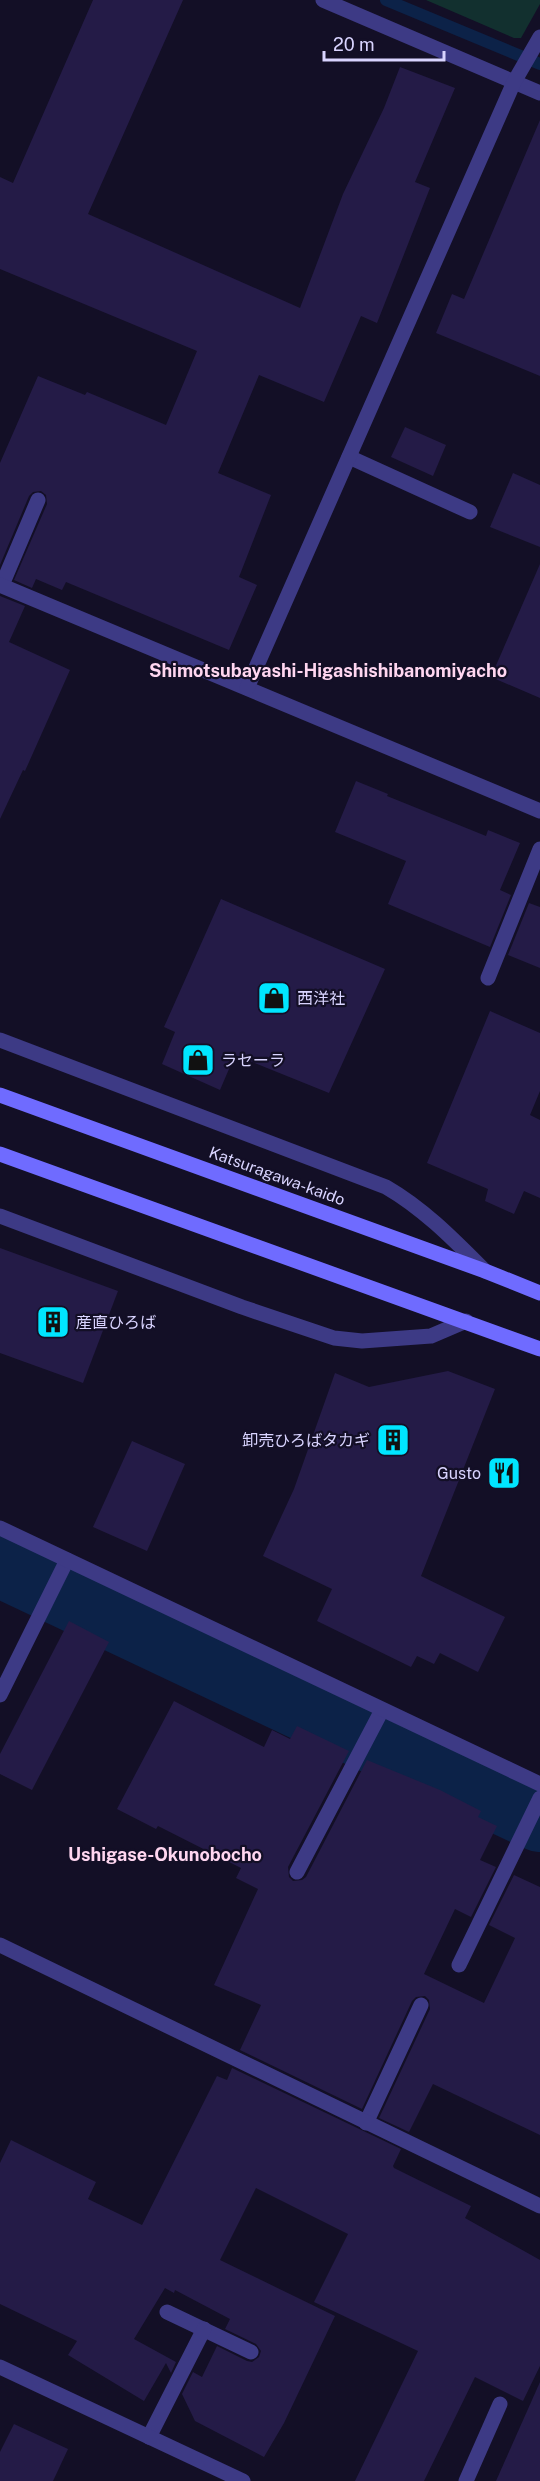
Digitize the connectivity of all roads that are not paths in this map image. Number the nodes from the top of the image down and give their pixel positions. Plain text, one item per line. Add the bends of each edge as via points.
1 (323, 0) edge
2 (540, 38) edge
3 (514, 82) junction
4 (540, 93) edge
5 (349, 457) junction
6 (38, 500) dead end
7 (470, 512) dead end
8 (1, 585) edge
9 (247, 688) junction
10 (540, 812) edge
11 (540, 849) edge
12 (488, 978) dead end
13 (0, 1040) edge
14 (0, 1095) edge
15 (0, 1154) edge
16 (0, 1216) edge
17 (485, 1271) junction
18 (540, 1293) edge
19 (466, 1321) junction
20 (540, 1349) edge
21 (0, 1528) edge
22 (67, 1560) junction
23 (0, 1695) edge
24 (381, 1710) junction
25 (540, 1784) edge
26 (540, 1798) edge
27 (297, 1872) dead end
28 (0, 1945) edge
29 (459, 1965) dead end
30 (421, 2006) dead end
31 (366, 2123) junction
32 (540, 2206) edge
33 (167, 2312) dead end
34 (204, 2329) junction
35 (251, 2352) dead end
36 (0, 2367) edge
37 (500, 2404) dead end
38 (149, 2437) junction
39 (243, 2481) edge
40 (466, 2481) edge

1 - 3 street
2 - 3 street
3 - 4 street
3 - 5 street
5 - 7 street
5 - 9 street
6 - 8 street
8 - 9 street
9 - 10 street
11 - 12 street
13 - 17 street via 386,1187 408,1200
14 - 17 street, Katsuragawa-kaido
15 - 19 street
16 - 19 street via 334,1338 362,1341 431,1336
17 - 18 street, Katsuragawa-kaido
19 - 20 street
21 - 22 street
22 - 23 street
22 - 24 street
24 - 25 street
24 - 27 street
26 - 29 street
28 - 31 street
30 - 31 street
31 - 32 street
33 - 34 street
34 - 35 street
34 - 38 street
36 - 38 street
37 - 40 street
38 - 39 street

